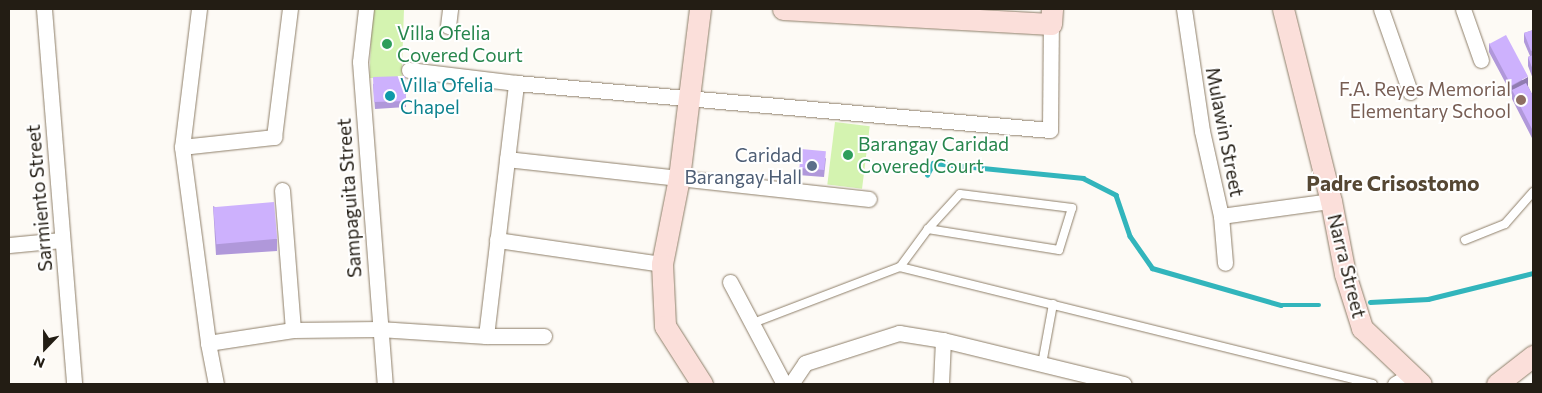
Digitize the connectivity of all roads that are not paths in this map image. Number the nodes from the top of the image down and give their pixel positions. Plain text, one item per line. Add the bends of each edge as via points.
1 (44, 9) edge
2 (199, 9) edge
3 (290, 9) edge
4 (366, 9) edge
5 (450, 9) edge
6 (700, 9) edge
7 (783, 9) edge
8 (1184, 9) edge
9 (1283, 9) edge
10 (1381, 9) edge
11 (1463, 9) edge
12 (900, 13) edge
13 (1051, 16) edge
14 (448, 26) dead end
15 (1481, 60) dead end
16 (409, 70) dead end
17 (516, 83) junction
18 (1410, 92) dead end
19 (687, 98) junction
20 (182, 147) junction
21 (507, 159) junction
22 (679, 178) junction
23 (282, 190) dead end
24 (1533, 192) edge
25 (869, 199) dead end
26 (1331, 201) junction
27 (1221, 216) junction
28 (928, 229) junction
29 (62, 240) junction
30 (497, 240) junction
31 (1465, 240) dead end
32 (9, 245) edge
33 (1225, 263) dead end
34 (662, 264) junction
35 (900, 267) junction
36 (730, 282) dead end
37 (1053, 304) junction
38 (753, 322) junction
39 (379, 329) junction
40 (293, 330) junction
41 (486, 336) junction
42 (544, 336) dead end
43 (942, 340) junction
44 (208, 343) junction
45 (1533, 356) edge
46 (1042, 364) junction
47 (1408, 381) edge
48 (74, 384) edge
49 (216, 384) edge
50 (385, 384) edge
51 (702, 384) edge
52 (784, 384) edge
53 (791, 384) edge
54 (941, 384) edge
55 (1124, 384) edge
56 (1374, 384) edge
57 (1497, 384) edge

1 - 29 street, Sarmiento Street
2 - 20 street
3 - 20 street via 274,137
4 - 39 street, Sampaguita Street via 360,62
5 - 14 street
6 - 19 street
7 - 12 street
8 - 27 street, Mulawin Street via 1202,131
9 - 26 street, Narra Street
10 - 18 street
11 - 15 street
12 - 13 street
13 - 19 street via 1050,130
16 - 17 street
17 - 19 street
17 - 21 street
19 - 22 street
20 - 44 street
21 - 22 street
21 - 30 street
22 - 25 street
22 - 34 street
23 - 40 street
24 - 31 lane via 1505,224
26 - 27 street
26 - 47 street, Narra Street via 1345,274 1362,328
27 - 33 street, Mulawin Street
28 - 28 lane via 960,194 1072,208 1059,250
28 - 35 lane
29 - 32 street
29 - 48 street, Sarmiento Street
30 - 34 street
30 - 41 street
34 - 51 street via 665,326
35 - 37 lane
35 - 38 lane
36 - 38 street
37 - 46 lane
37 - 56 lane
38 - 52 street
39 - 40 street
39 - 41 street
39 - 50 street, Sampaguita Street
40 - 44 street
41 - 42 street
43 - 46 street
43 - 53 street via 899,333 805,363
43 - 54 street
44 - 49 street
45 - 57 street
46 - 55 street

